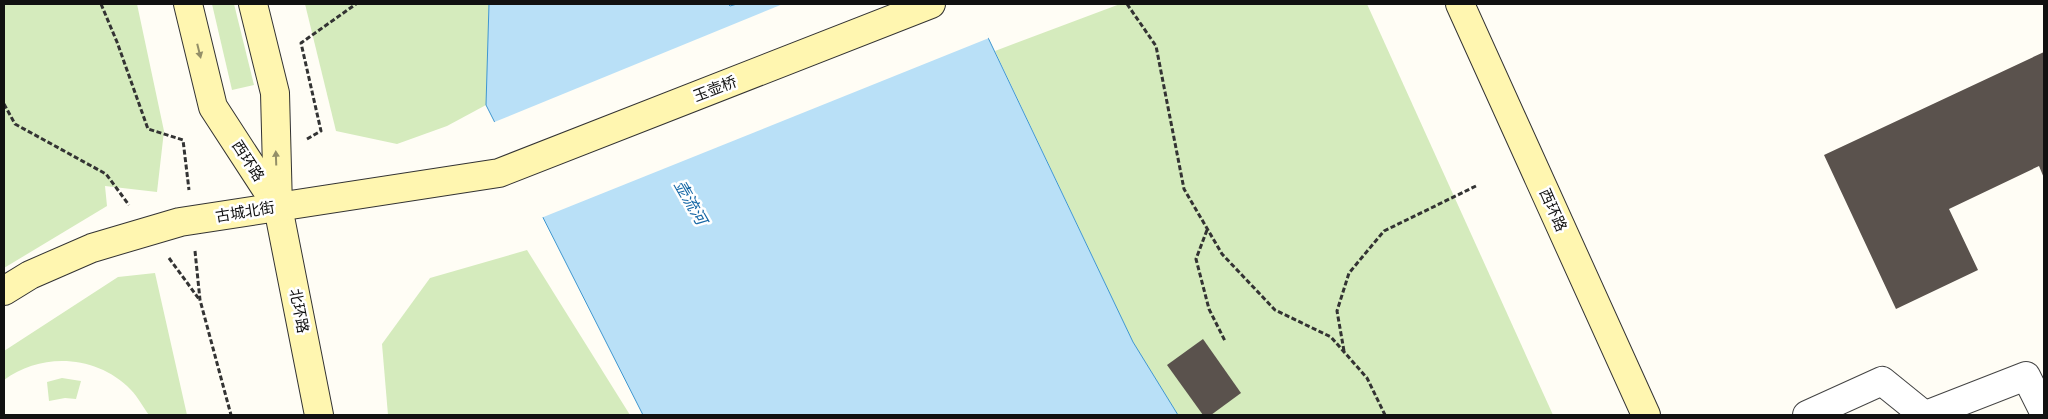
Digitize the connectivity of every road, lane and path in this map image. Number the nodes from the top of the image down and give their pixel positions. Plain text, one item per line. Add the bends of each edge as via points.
1 (188, 4) edge
2 (253, 4) edge
3 (356, 4) edge
4 (931, 4) edge
5 (1127, 4) edge
6 (1460, 4) edge
7 (4, 104) edge
8 (276, 158) junction
9 (499, 173) joint
10 (1476, 186) dead end
11 (278, 207) junction
12 (1208, 229) junction
13 (149, 231) junction
14 (4, 291) edge
15 (200, 300) dead end
16 (1225, 341) dead end
17 (1344, 352) junction
18 (2035, 372) edge
19 (2044, 412) edge
20 (319, 415) edge
21 (1385, 415) edge
22 (1646, 415) edge
23 (1806, 415) edge
24 (1925, 415) edge

1 -> 11 main road, 西环路 via 213,107
2 - 8 main road, 西环路 via 275,93
3 - 8 path via 301,43 321,131
4 - 9 main road, 玉壶桥
5 - 12 path via 1156,46 1184,189
6 - 22 main road, 西环路
7 - 13 path via 15,124 106,174
11 -> 8 main road, 西环路
9 - 11 main road, 古城北街
10 - 17 path via 1384,231 1349,273 1337,311
11 - 13 main road, 古城北街 via 180,222
11 - 20 main road, 北环路
12 - 16 path via 1196,259 1209,309
12 - 17 path via 1222,254 1275,310 1331,337
13 - 14 main road, 古城北街 via 92,248 30,275
13 - 15 path
17 - 21 path via 1367,378
18 - 19 street
18 - 24 street
23 - 24 street via 1882,381

